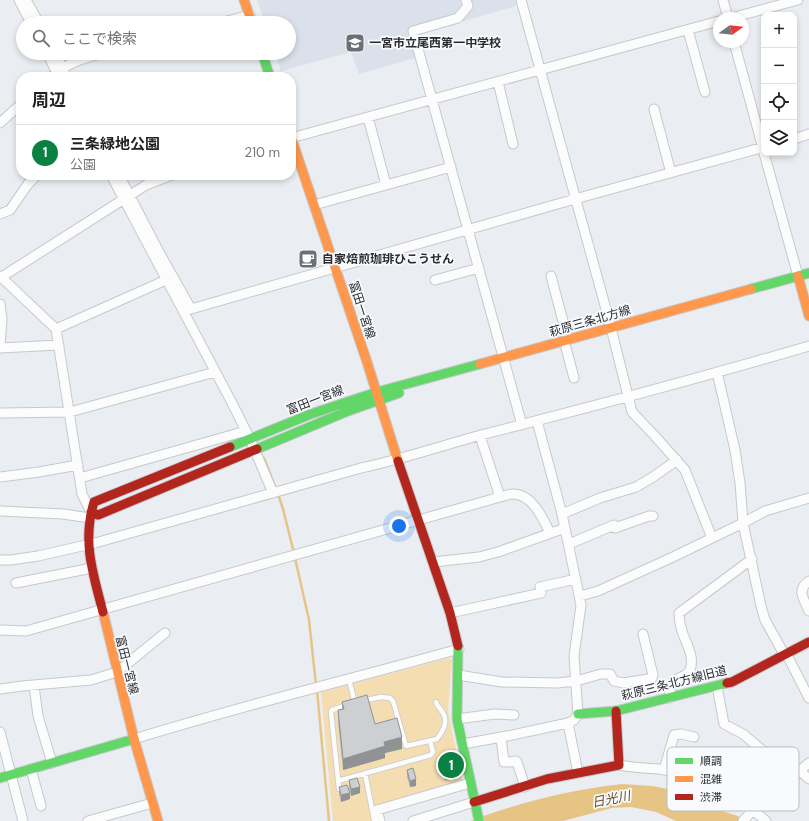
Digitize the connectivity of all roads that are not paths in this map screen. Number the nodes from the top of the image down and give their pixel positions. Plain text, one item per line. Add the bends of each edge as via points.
1 (19, 0) edge
2 (26, 0) edge
3 (244, 0) edge
4 (466, 0) edge
5 (521, 0) edge
6 (723, 0) edge
7 (798, 0) edge
8 (726, 12) edge
9 (749, 13) edge
10 (27, 16) edge
11 (35, 16) edge
12 (250, 16) edge
13 (713, 23) edge
14 (688, 30) junction
15 (736, 48) edge
16 (51, 60) edge
17 (56, 60) edge
18 (79, 60) edge
19 (264, 60) edge
20 (540, 70) junction
21 (58, 72) edge
22 (59, 72) edge
23 (61, 72) edge
24 (268, 72) edge
25 (498, 82) junction
26 (705, 92) dead end
27 (433, 100) junction
28 (16, 109) edge
29 (654, 109) dead end
30 (368, 117) junction
31 (0, 123) edge
32 (809, 134) edge
33 (296, 137) edge
34 (797, 138) edge
35 (761, 139) edge
36 (513, 144) dead end
37 (761, 151) edge
38 (296, 153) edge
39 (766, 156) edge
40 (451, 167) junction
41 (671, 173) junction
42 (32, 180) edge
43 (114, 180) edge
44 (121, 180) edge
45 (159, 180) edge
46 (386, 185) junction
47 (126, 197) junction
48 (575, 199) junction
49 (314, 205) junction
50 (0, 214) edge
51 (468, 230) junction
52 (336, 267) junction
53 (478, 268) junction
54 (809, 274) edge
55 (551, 276) dead end
56 (1, 277) edge
57 (166, 280) junction
58 (435, 280) dead end
59 (803, 281) edge
60 (0, 304) edge
61 (809, 316) edge
62 (56, 329) junction
63 (612, 332) junction
64 (59, 344) junction
65 (567, 344) junction
66 (809, 346) edge
67 (0, 347) edge
68 (504, 361) junction
69 (215, 372) junction
70 (717, 372) junction
71 (574, 378) dead end
72 (378, 396) junction
73 (628, 397) junction
74 (70, 412) junction
75 (0, 413) edge
76 (537, 421) junction
77 (522, 425) junction
78 (248, 435) junction
79 (480, 436) junction
80 (254, 450) junction
81 (398, 460) junction
82 (677, 460) junction
83 (78, 465) junction
84 (0, 476) edge
85 (80, 478) junction
86 (276, 492) junction
87 (500, 497) junction
88 (809, 498) edge
89 (0, 510) edge
90 (562, 514) junction
91 (90, 515) junction
92 (653, 516) dead end
93 (419, 520) junction
94 (743, 523) junction
95 (565, 528) junction
96 (550, 533) junction
97 (712, 538) junction
98 (569, 544) junction
99 (90, 545) junction
100 (752, 559) junction
101 (0, 560) edge
102 (433, 562) junction
103 (92, 568) junction
104 (576, 579) junction
105 (809, 581) edge
106 (16, 583) dead end
107 (580, 596) junction
108 (102, 611) junction
109 (809, 612) edge
110 (450, 613) junction
111 (0, 630) edge
112 (165, 633) dead end
113 (643, 634) dead end
114 (809, 642) edge
115 (459, 649) junction
116 (784, 654) junction
117 (117, 672) junction
118 (458, 675) junction
119 (349, 680) junction
120 (576, 681) junction
121 (34, 686) junction
122 (717, 686) junction
123 (0, 689) edge
124 (808, 696) edge
125 (669, 698) junction
126 (436, 702) dead end
127 (355, 703) junction
128 (616, 711) junction
129 (578, 714) junction
130 (514, 715) dead end
131 (457, 718) junction
132 (568, 723) junction
133 (0, 732) edge
134 (694, 737) dead end
135 (501, 738) junction
136 (134, 739) junction
137 (430, 741) junction
138 (463, 744) junction
139 (671, 747) edge
140 (759, 747) edge
141 (667, 760) edge
142 (52, 763) junction
143 (809, 763) edge
144 (619, 765) junction
145 (31, 769) junction
146 (664, 770) junction
147 (667, 771) edge
148 (800, 771) joint
149 (578, 773) junction
150 (365, 774) junction
151 (10, 775) junction
152 (0, 778) edge
153 (809, 778) edge
154 (338, 781) junction
155 (470, 783) junction
156 (525, 787) junction
157 (339, 789) edge
158 (474, 802) junction
159 (152, 803) junction
160 (41, 806) dead end
161 (752, 811) edge
162 (754, 811) edge
163 (23, 821) edge
164 (88, 821) edge
165 (158, 821) edge
166 (377, 821) edge
167 (413, 821) edge
168 (479, 821) edge
169 (743, 821) edge
170 (766, 821) edge

1 - 10 street
2 - 11 street
3 - 12 main road
4 - 27 street via 468,6 458,18 413,31
5 - 20 street
6 - 8 street
7 - 9 street
13 - 14 street
14 - 20 street
14 - 26 street
15 - 35 street
16 - 21 street
17 - 22 street
18 - 23 street
19 - 24 main road
20 - 25 street
20 - 48 street
25 - 27 street
25 - 36 street
27 - 30 street
27 - 40 street
28 - 31 street
29 - 41 street
30 - 33 street
30 - 46 street
32 - 34 street
37 - 41 street
38 - 49 main road, 冨田一宮線
39 - 59 street
40 - 46 street
40 - 51 street
41 - 48 street
42 - 50 street via 10,210
43 - 47 street
44 - 47 street
45 - 47 street
46 - 49 street
47 - 52 street via 191,309
47 - 56 street
47 - 57 street
48 - 51 street
48 - 63 street
49 - 52 main road, 冨田一宮線
51 - 52 street
51 - 53 street
52 - 72 main road, 冨田一宮線
53 - 58 street
53 - 68 street
54 - 59 main road, 萩原三条北方線
55 - 65 street
56 - 62 street
57 - 62 street
57 - 69 street
59 - 61 main road
59 - 63 main road, 萩原三条北方線 via 739,292
60 - 67 street
62 - 64 street
63 - 65 main road, 萩原三条北方線
63 - 73 street
64 - 67 street
64 - 74 street
65 - 68 main road, 萩原三条北方線
65 - 71 street
66 - 70 street
68 - 72 main road, 萩原三条北方線
68 - 77 street
69 - 74 street
69 - 78 street
70 - 73 street
70 - 94 street via 735,450
72 - 78 main road, 富田一宮線 via 311,414
72 - 80 main road, 富田一宮線
72 - 81 main road, 冨田一宮線
73 - 76 street
73 - 82 street via 632,412
74 - 75 street
74 - 83 street
76 - 77 street
76 - 90 street
77 - 79 street
78 - 80 street
78 - 85 street
78 - 91 main road, 富田一宮線 via 94,502
79 - 81 street
79 - 87 street
80 - 86 street
80 - 91 main road, 富田一宮線 via 98,515
81 - 86 street
81 - 93 main road, 冨田一宮線
82 - 90 street via 636,487 600,498
82 - 97 street via 685,470
83 - 84 street
83 - 85 street
85 - 91 street via 82,494
86 - 99 street
87 - 93 street
87 - 96 street via 513,494 530,502
88 - 94 street via 765,511
89 - 91 street
90 - 95 street
91 - 99 main road, 富田一宮線
92 - 98 street via 615,528 614,524
93 - 102 main road, 冨田一宮線
93 - 108 street
94 - 97 street
94 - 100 street
95 - 96 street
95 - 98 street
96 - 102 street via 479,557
97 - 107 street via 598,591
98 - 104 street
99 - 101 street via 38,556
99 - 103 main road, 富田一宮線
100 - 116 street via 765,620
100 - 125 street via 679,613 679,622 691,654 691,664 690,671 672,684
102 - 110 main road, 冨田一宮線
103 - 106 street
103 - 108 main road, 富田一宮線
104 - 107 street
104 - 110 street via 540,587 541,593
105 - 109 street via 802,589
107 - 120 street via 574,656
108 - 111 street via 26,631
108 - 117 main road, 富田一宮線
110 - 115 main road, 冨田一宮線
112 - 117 street
113 - 120 street via 652,678 623,683 614,681 610,674 601,674
114 - 116 main road, 萩原三条北方線旧道
115 - 118 main road, 冨田一宮線
115 - 119 street
116 - 122 main road, 萩原三条北方線旧道 via 732,682
116 - 124 street
117 - 121 street via 91,680
117 - 136 main road, 富田一宮線
118 - 120 street via 520,683
118 - 131 main road, 冨田一宮線
119 - 127 lane
119 - 136 street via 243,707
120 - 129 street
121 - 123 street
121 - 142 street via 38,716
122 - 125 main road, 萩原三条北方線旧道
122 - 140 street via 724,724 744,734
125 - 128 main road, 萩原三条北方線旧道
126 - 137 lane via 445,717 445,722 443,731 437,739
127 - 137 lane via 381,696 390,698 406,746
127 - 154 lane via 331,712
128 - 129 main road
128 - 144 main road, 萩原三条北方線旧道
129 - 132 street
130 - 131 street
131 - 138 main road, 冨田一宮線
132 - 135 street
132 - 149 street
133 - 151 street
134 - 139 street via 674,735
135 - 138 street
135 - 156 street via 504,762 517,762
136 - 142 main road
136 - 159 main road, 富田一宮線
137 - 150 lane via 433,752 431,755
138 - 155 main road, 冨田一宮線
141 - 146 street
142 - 145 main road
143 - 148 street
144 - 146 street
144 - 149 main road
145 - 151 main road
145 - 160 street
146 - 147 street
148 - 153 street
149 - 156 main road via 547,779
150 - 154 lane
150 - 166 lane
151 - 152 main road
151 - 163 street
154 - 157 lane
155 - 158 main road, 冨田一宮線
155 - 166 street via 377,810
156 - 158 main road
158 - 167 street
158 - 168 main road
159 - 164 street
159 - 165 main road, 富田一宮線
161 - 169 street
162 - 170 street

